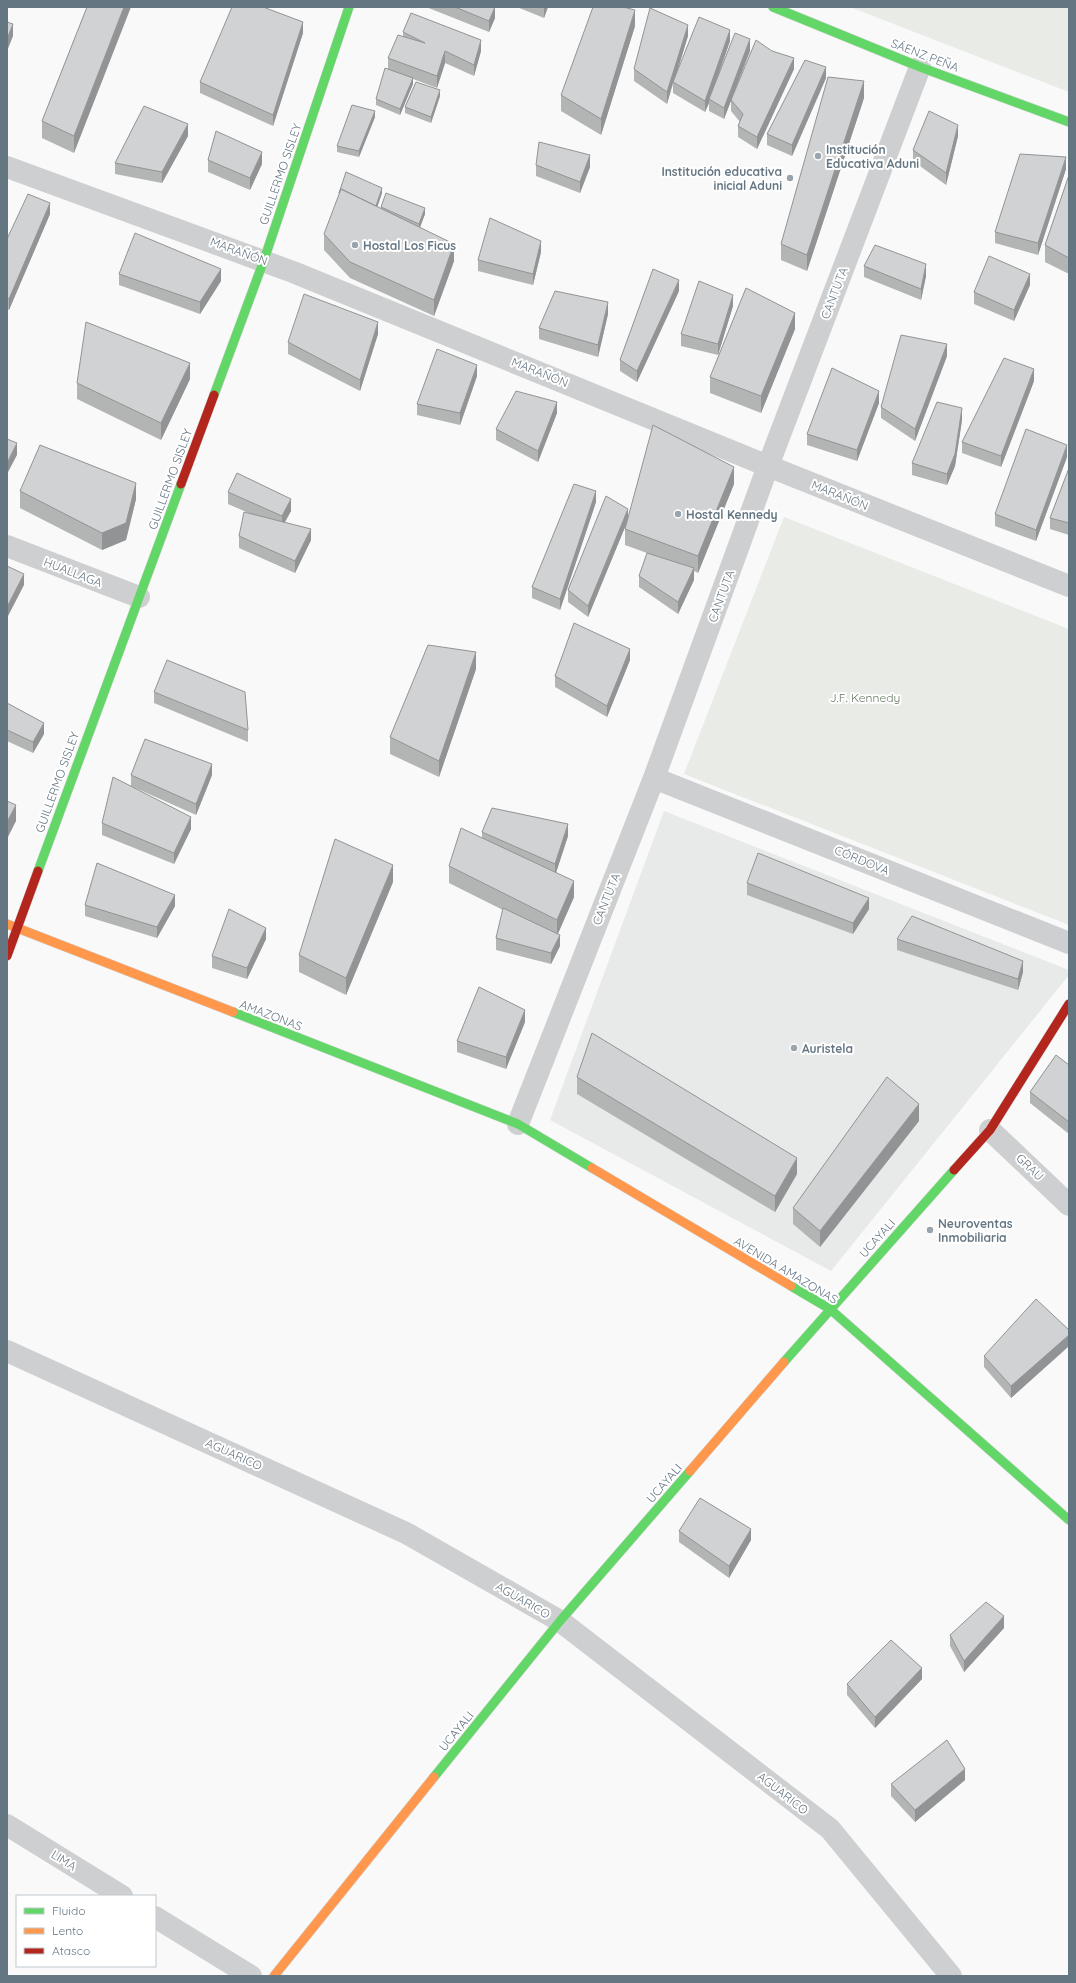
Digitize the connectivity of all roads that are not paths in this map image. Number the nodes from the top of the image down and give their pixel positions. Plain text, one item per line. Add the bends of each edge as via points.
1 (349, 7) edge
2 (774, 7) edge
3 (920, 67) junction
4 (1069, 122) edge
5 (7, 167) edge
6 (264, 260) junction
7 (768, 466) junction
8 (7, 546) edge
9 (1069, 586) edge
10 (139, 597) junction
11 (654, 778) junction
12 (7, 924) edge
13 (16, 928) junction
14 (1069, 943) edge
15 (7, 956) edge
16 (1069, 1004) edge
17 (518, 1124) junction
18 (990, 1130) junction
19 (1069, 1205) edge
20 (830, 1309) junction
21 (7, 1351) edge
22 (1069, 1520) edge
23 (560, 1621) junction
24 (7, 1825) edge
25 (120, 1895) edge
26 (156, 1917) edge
27 (251, 1976) edge
28 (274, 1976) edge
29 (951, 1976) edge

1 - 6 street, GUILLERMO SISLEY
2 - 3 street, SÁENZ PEÑA
3 - 4 street, SÁENZ PEÑA
3 - 7 street, CANTUTA
5 - 6 street, MARAÑÓN
6 - 7 street, MARAÑÓN
6 - 10 street, GUILLERMO SISLEY
7 - 9 street, MARAÑÓN
7 - 11 street, CANTUTA
8 - 10 street, HUALLAGA
10 - 13 street, GUILLERMO SISLEY
11 - 14 street, CÓRDOVA
11 - 17 street, CANTUTA
12 - 13 street, AMAZONAS
13 - 15 street, GUILLERMO SISLEY
13 - 17 street, AMAZONAS
16 - 18 street, UCAYALI
17 - 20 street, AVENIDA AMAZONAS
18 - 19 street, GRAU
18 - 20 street, UCAYALI
20 - 22 street, AVENIDA AMAZONAS
20 - 23 street, UCAYALI
21 - 23 street, AGUARICO via 406,1533
23 - 28 street, UCAYALI
23 - 29 street, AGUARICO via 830,1829
24 - 25 street, LIMA
26 - 27 street

